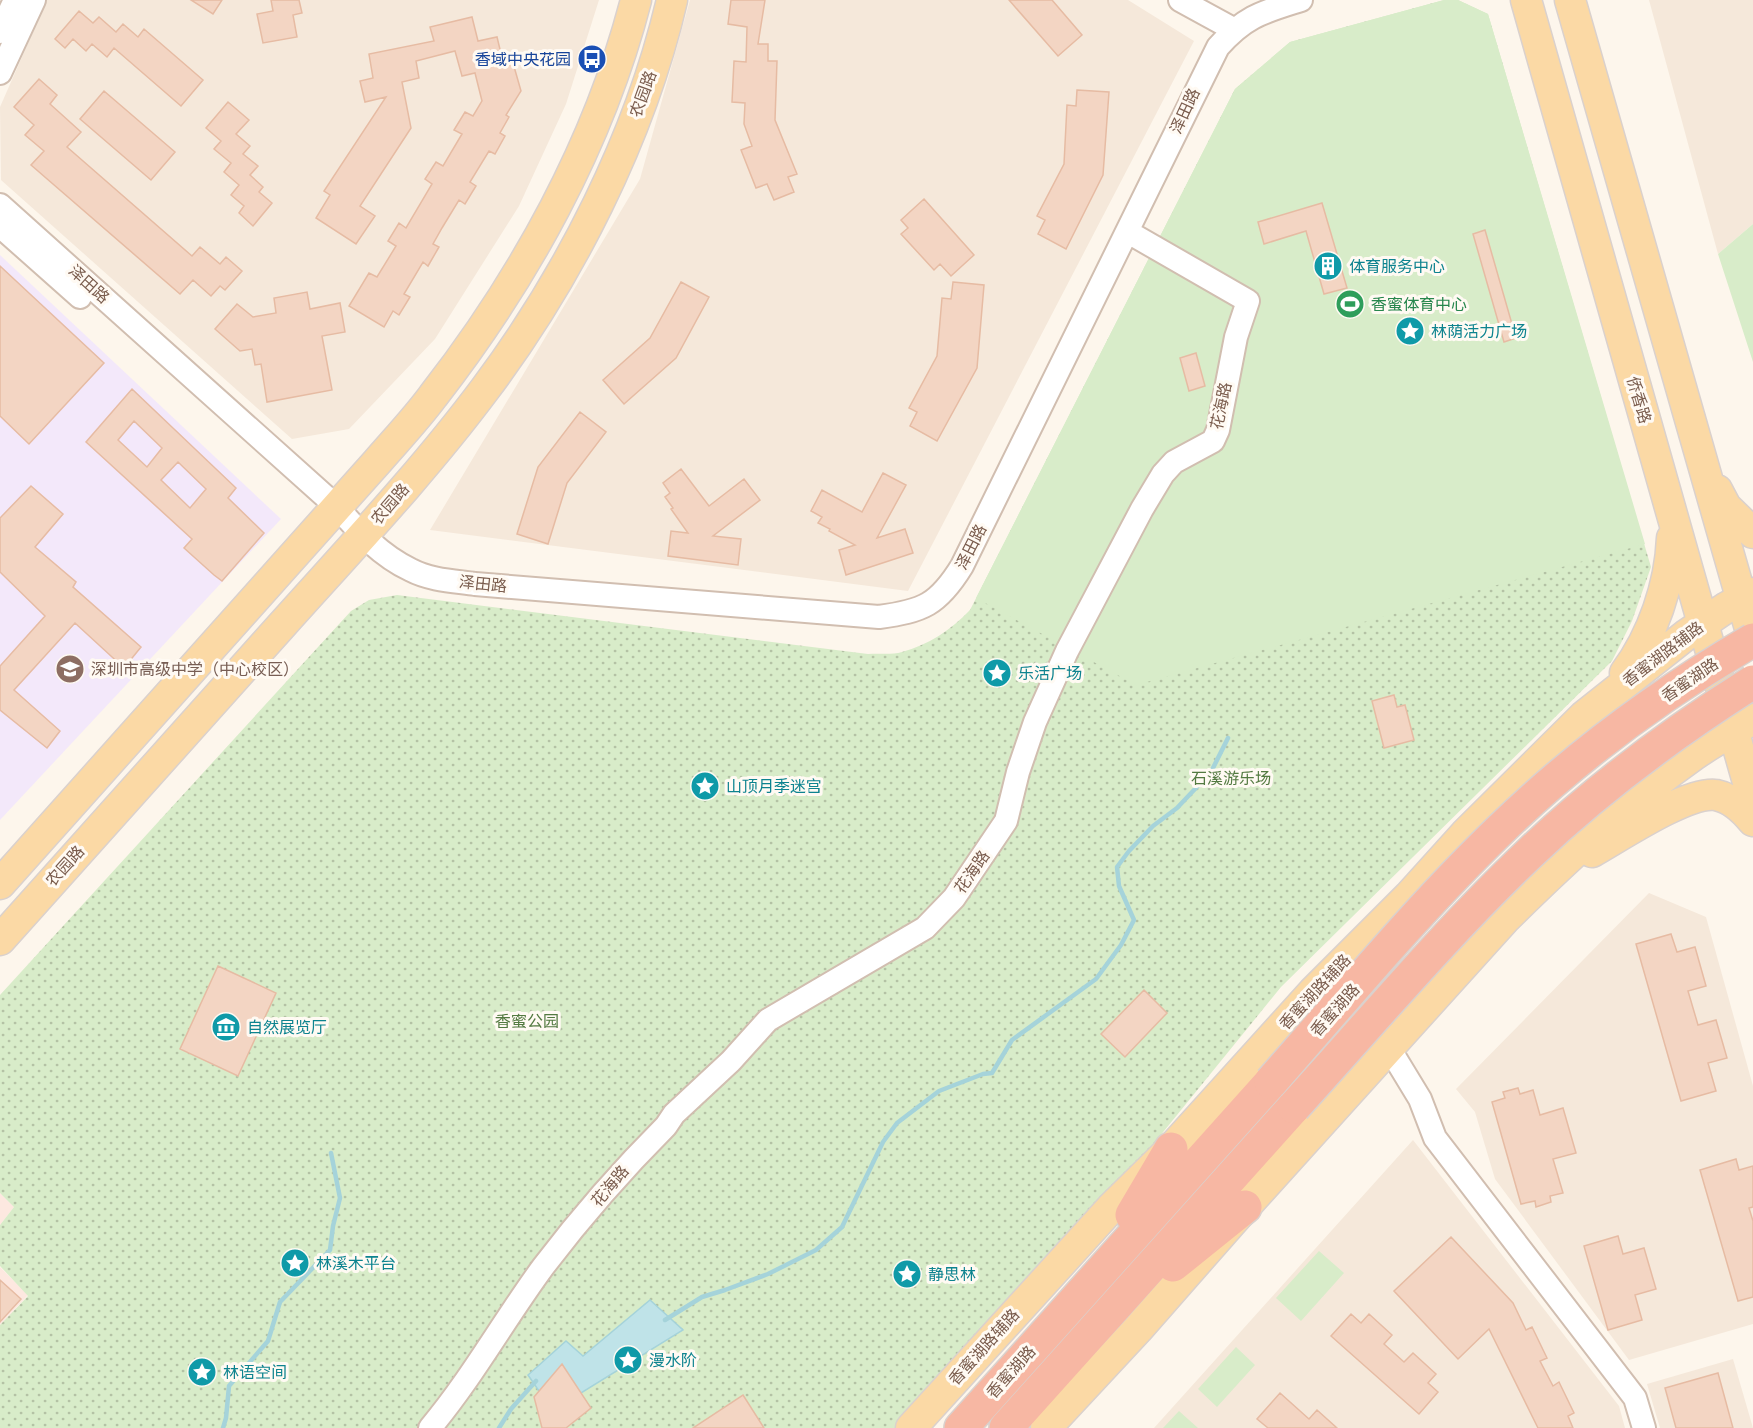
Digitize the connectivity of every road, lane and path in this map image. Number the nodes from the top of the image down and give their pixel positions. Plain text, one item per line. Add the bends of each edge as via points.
1 (15, 0) edge
2 (34, 0) edge
3 (636, 0) edge
4 (672, 0) edge
5 (1180, 0) edge
6 (1301, 0) edge
7 (1526, 0) edge
8 (1570, 0) edge
9 (1233, 29) junction
10 (0, 32) edge
11 (0, 73) edge
12 (0, 205) edge
13 (0, 226) edge
14 (1128, 232) junction
15 (1701, 459) junction
16 (332, 512) junction
17 (1672, 517) junction
18 (1753, 532) edge
19 (362, 536) junction
20 (1747, 596) edge
21 (1702, 624) junction
22 (1753, 639) edge
23 (1753, 682) edge
24 (1590, 711) junction
25 (1743, 725) edge
26 (1660, 780) junction
27 (1753, 800) edge
28 (1753, 821) edge
29 (1548, 878) junction
30 (0, 884) edge
31 (0, 940) edge
32 (1389, 1048) junction
33 (1171, 1149) junction
34 (1245, 1207) junction
35 (1094, 1280) junction
36 (1095, 1328) junction
37 (430, 1428) edge
38 (911, 1428) edge
39 (961, 1428) edge
40 (1006, 1428) edge
41 (1046, 1428) edge
42 (1644, 1428) edge

1 - 10 street
2 - 11 street
3 - 16 main road via 599,111 562,195 528,257 433,397
4 - 19 main road, 农园路 via 646,87 618,158 555,283 485,389
5 - 9 street
6 - 9 street, 泽田路 via 1252,16
7 - 17 main road, 侨香路
8 - 15 main road
9 - 14 street, 泽田路 via 1209,62
12 - 16 street, 泽田路
13 - 16 street, 泽田路
14 - 19 street, 泽田路 via 962,566 948,589 925,607 879,617 475,584 438,579 411,570
14 - 37 street, 花海路 via 1248,302 1236,337 1213,441 1174,462 1142,509 1067,651 1035,722 1006,821 954,898 925,928 768,1020 674,1114 544,1267
15 - 18 main road via 1726,507
15 - 20 main road
16 - 19 street, 泽田路
16 - 30 main road
17 - 21 main road, 侨香路
17 - 24 main road via 1669,566 1641,650
19 - 31 main road, 农园路
20 - 21 main road, 香蜜湖路辅路
20 - 22 main road
21 - 24 main road, 香蜜湖路辅路
21 - 25 main road, 侨香路
22 - 35 highway, 香蜜湖路, bridge via 1625,724 1519,812 1431,902
23 - 36 highway, 香蜜湖路, bridge via 1621,775 1530,853
24 - 26 main road via 1617,708 1640,716 1663,750 1665,764
24 - 33 main road, 香蜜湖路辅路 via 1313,992
25 - 26 main road
25 - 27 main road, 侨香路
26 - 29 main road via 1613,817
28 - 29 main road via 1726,799 1701,796 1670,808
29 - 32 main road via 1487,938
32 - 34 main road
32 - 42 street via 1420,1099 1435,1138 1635,1398
33 - 35 highway
33 - 38 main road, 香蜜湖路辅路 via 1111,1208
34 - 36 highway
34 - 41 main road
35 - 39 highway, 香蜜湖路
36 - 40 highway, 香蜜湖路

